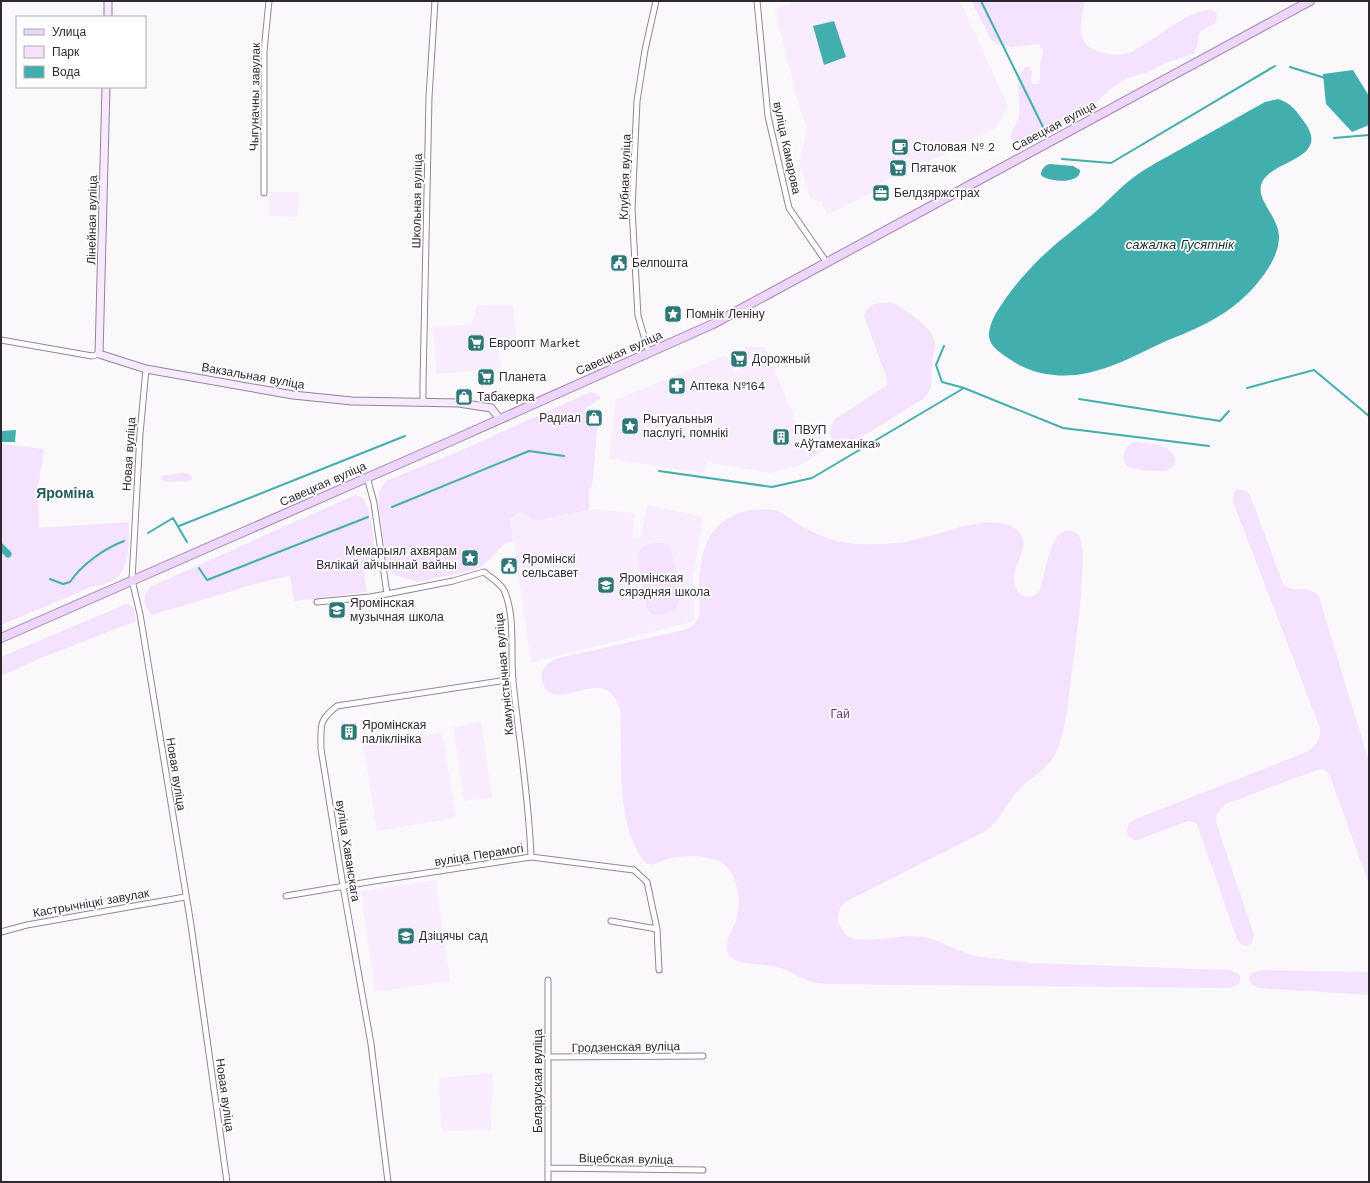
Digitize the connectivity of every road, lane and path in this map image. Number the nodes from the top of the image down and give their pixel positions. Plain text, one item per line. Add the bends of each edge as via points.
1 (108, 1) edge
2 (269, 1) edge
3 (435, 1) edge
4 (656, 1) edge
5 (757, 1) edge
6 (1310, 1) edge
7 (108, 16) edge
8 (106, 88) edge
9 (264, 193) dead end
10 (827, 263) junction
11 (1, 340) edge
12 (649, 353) junction
13 (99, 354) junction
14 (146, 369) junction
15 (423, 402) junction
16 (500, 419) junction
17 (367, 477) junction
18 (132, 580) junction
19 (387, 594) junction
20 (317, 602) dead end
21 (1, 638) edge
22 (513, 679) junction
23 (531, 857) junction
24 (343, 886) junction
25 (286, 896) dead end
26 (186, 897) junction
27 (611, 921) dead end
28 (657, 929) junction
29 (1, 932) edge
30 (659, 970) dead end
31 (548, 980) dead end
32 (704, 1056) dead end
33 (548, 1057) junction
34 (548, 1168) junction
35 (703, 1170) dead end
36 (227, 1182) edge
37 (388, 1182) edge
38 (548, 1182) edge

1 - 7 street
2 - 9 street, Чыгуначны завулак via 264,52
3 - 15 street, Школьная вуліца via 430,97
4 - 12 street, Клубная вуліца via 637,101 632,209 638,316
5 - 10 street, вуліца Камарова via 768,116 789,208
6 - 10 main road, Савецкая вуліца
8 - 13 street, Лінейная вуліца
10 - 12 main road, Савецкая вуліца via 713,324
11 - 13 street, Вакзальная вуліца via 92,356
12 - 16 main road, Савецкая вуліца
13 - 14 street, Вакзальная вуліца
14 - 15 street, Вакзальная вуліца via 300,396 352,401
14 - 18 street, Новая вуліца
15 - 16 street, Вакзальная вуліца via 472,404 491,408
16 - 17 main road, Савецкая вуліца
17 - 18 main road, Савецкая вуліца
17 - 19 street via 374,503
18 - 21 main road, Савецкая вуліца
18 - 26 street, Новая вуліца via 140,614
19 - 20 street
19 - 22 street, Камуністычная вуліца via 484,572 504,591 510,613
22 - 23 street, Камуністычная вуліца via 530,824
22 - 24 street, вуліца Хаванскага via 337,706 325,715 321,726 321,749
23 - 24 street, вуліца Перамогі
23 - 28 street, вуліца Перамогі via 634,870 647,882
24 - 25 street, вуліца Перамогі
24 - 37 street, вуліца Хаванскага via 371,1044
26 - 29 street, Кастрычніцкі завулак via 27,925
26 - 36 street, Новая вуліца
27 - 28 street
28 - 30 street, вуліца Перамогі
31 - 33 street, Беларуская вуліца
32 - 33 street, Гродзенская вуліца
33 - 34 street, Беларуская вуліца
34 - 35 street, Віцебская вуліца
34 - 38 street, Беларуская вуліца

